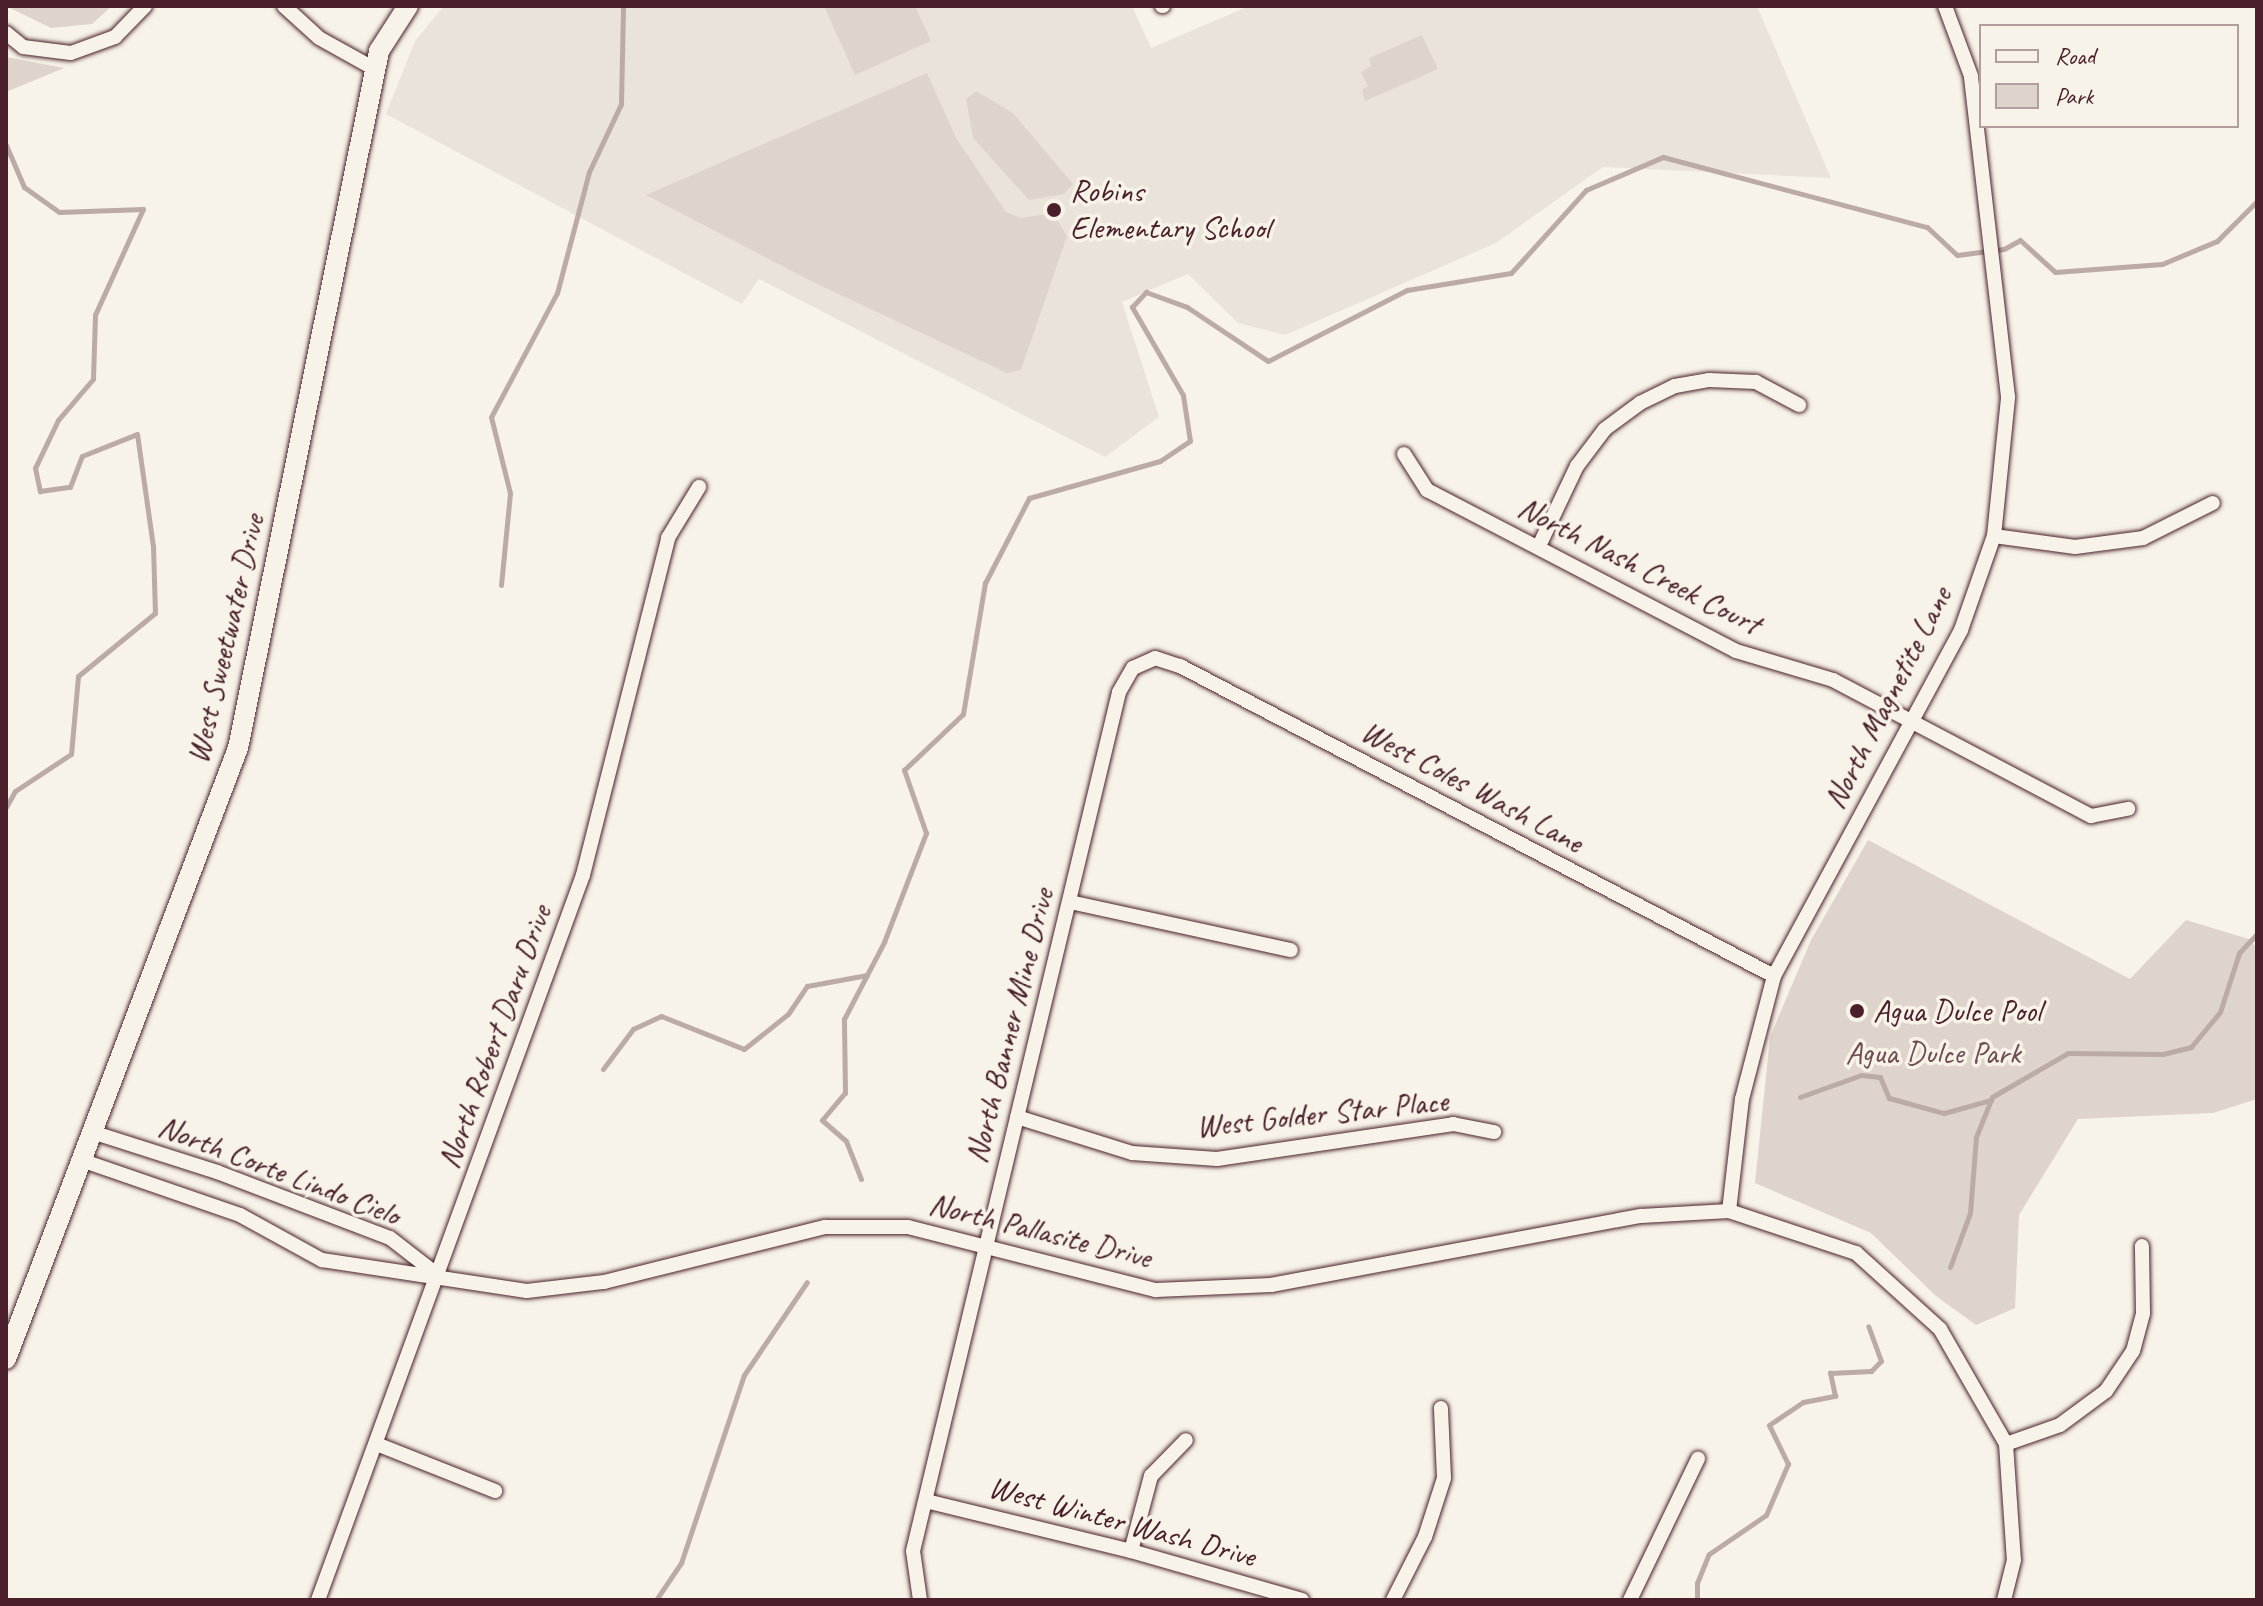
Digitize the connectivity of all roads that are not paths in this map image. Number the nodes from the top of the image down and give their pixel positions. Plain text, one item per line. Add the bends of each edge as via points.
1 (145, 6) edge
2 (284, 6) edge
3 (408, 6) edge
4 (1945, 6) edge
5 (6, 33) edge
6 (375, 69) junction
7 (1799, 405) dead end
8 (1404, 454) dead end
9 (699, 487) dead end
10 (2213, 503) dead end
11 (1994, 536) junction
12 (1539, 546) junction
13 (1138, 655) joint
14 (1910, 719) junction
15 (2128, 809) dead end
16 (1070, 902) junction
17 (1291, 950) dead end
18 (1774, 976) junction
19 (1017, 1117) junction
20 (92, 1132) junction
21 (1494, 1132) dead end
22 (81, 1160) junction
23 (1729, 1211) junction
24 (984, 1245) junction
25 (2142, 1246) dead end
26 (388, 1274) joint
27 (440, 1276) junction
28 (6, 1359) edge
29 (1441, 1408) dead end
30 (1186, 1440) dead end
31 (2006, 1444) junction
32 (379, 1445) junction
33 (1698, 1459) dead end
34 (495, 1491) dead end
35 (926, 1501) junction
36 (1131, 1551) junction
37 (318, 1600) edge
38 (920, 1600) edge
39 (1302, 1600) edge
40 (1393, 1600) edge
41 (1630, 1600) edge
42 (2004, 1600) edge

1 - 5 street via 115,37 71,53 23,47
2 - 6 street via 319,38
3 - 6 street, West Sweetwater Drive via 379,51
4 - 11 street, North Magnetite Lane via 1971,76 2008,397
6 - 20 street, West Sweetwater Drive via 238,748
7 - 12 street via 1756,382 1709,380 1675,386 1640,403 1605,429 1577,466
8 - 12 street, North Nash Creek Court via 1427,490
9 - 27 street, North Robert Daru Drive via 668,538 583,875
10 - 11 street via 2143,538 2075,547
11 - 14 street, North Magnetite Lane via 1961,630
12 - 14 street, North Nash Creek Court via 1736,651 1833,680
13 - 16 street, North Banner Mine Drive via 1119,692
13 - 18 street, West Coles Wash Lane via 1180,666
14 - 15 street, North Nash Creek Court via 2091,816
14 - 18 street, North Magnetite Lane
16 - 17 street
16 - 19 street, North Banner Mine Drive
18 - 23 street, North Magnetite Lane via 1742,1099
19 - 21 street, West Golder Star Place via 1132,1153 1217,1159 1453,1124
19 - 24 street, North Banner Mine Drive
20 - 22 street, West Sweetwater Drive
20 - 27 street, North Corte Lindo Cielo via 217,1172 390,1238
22 - 26 street, North Corte Lindo Cielo via 240,1215 322,1260
22 - 28 street, West Sweetwater Drive
23 - 24 street, North Pallasite Drive via 1641,1216 1271,1285 1156,1290
23 - 31 street via 1856,1253 1940,1329
24 - 27 street, North Pallasite Drive via 908,1227 825,1227 604,1282 527,1291
24 - 35 street, North Banner Mine Drive
25 - 31 street via 2143,1313 2133,1351 2106,1391 2060,1425
26 - 27 street, North Pallasite Drive
27 - 32 street, North Robert Daru Drive
29 - 40 street via 1444,1478 1425,1537
30 - 36 street via 1151,1476
31 - 42 street via 2014,1560
32 - 34 street
32 - 37 street, North Robert Daru Drive
33 - 41 street
35 - 36 street, West Winter Wash Drive
35 - 38 street, North Banner Mine Drive via 913,1551
36 - 39 street, West Winter Wash Drive

